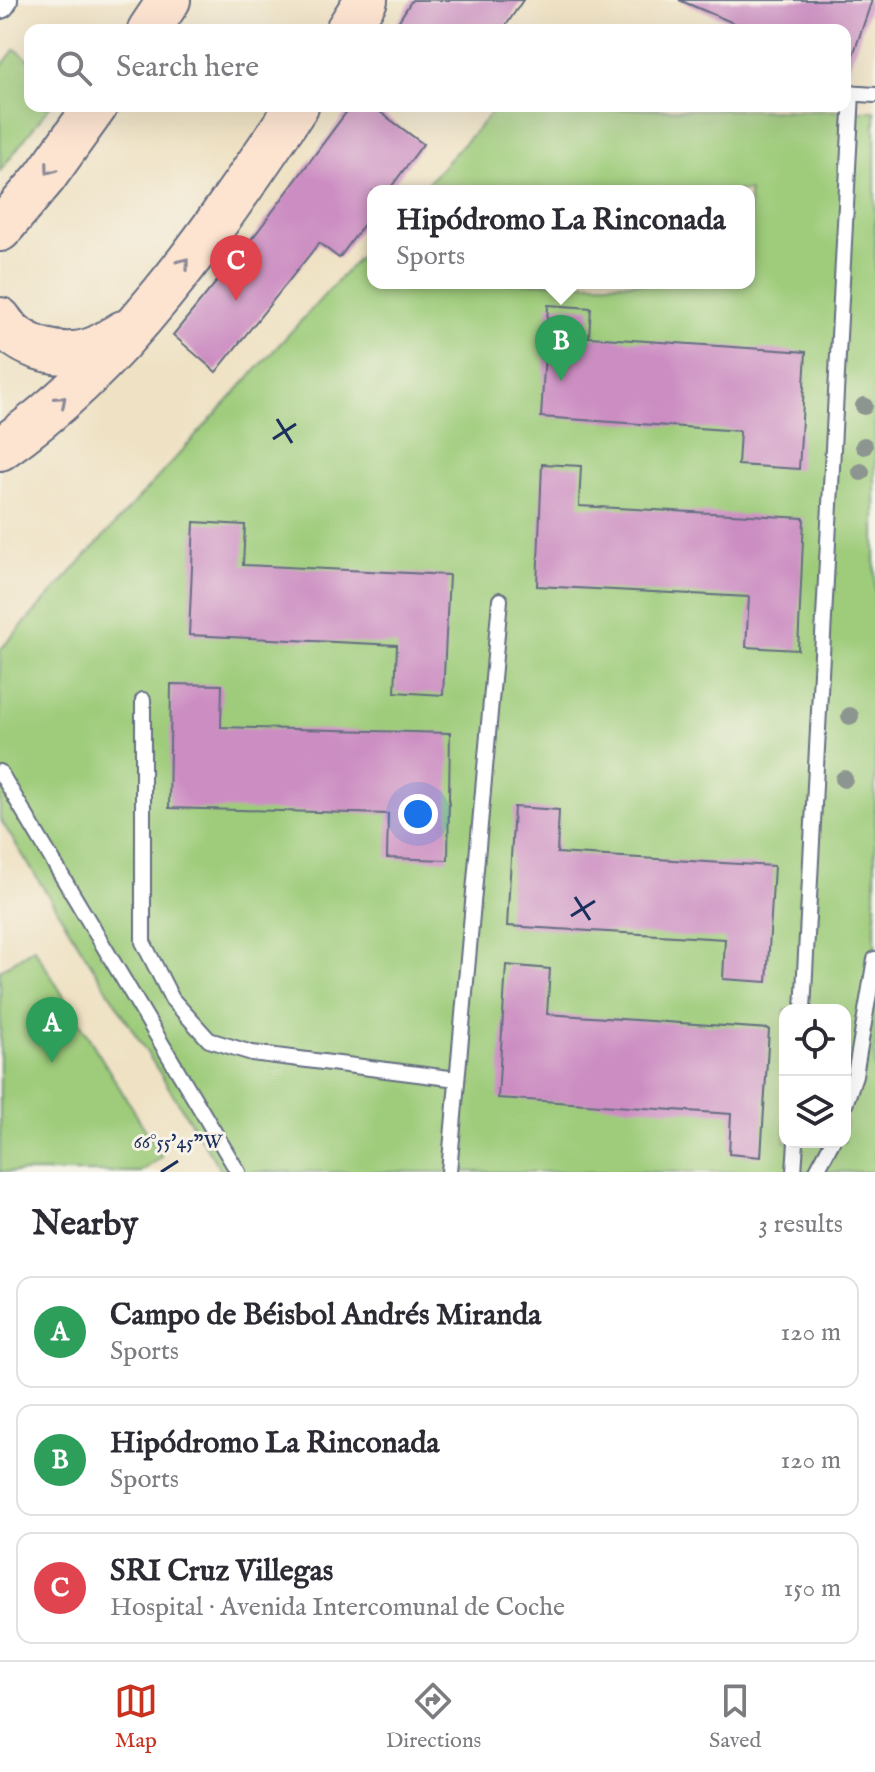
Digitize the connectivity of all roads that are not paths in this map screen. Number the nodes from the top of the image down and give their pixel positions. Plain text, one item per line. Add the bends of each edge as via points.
1 (169, 0) edge
2 (366, 0) edge
3 (153, 24) edge
4 (351, 24) edge
5 (851, 93) edge
6 (875, 95) edge
7 (92, 112) edge
8 (293, 112) edge
9 (848, 112) edge
10 (0, 230) edge
11 (0, 319) edge
12 (136, 324) junction
13 (0, 449) edge
14 (500, 600) dead end
15 (143, 700) dead end
16 (0, 772) edge
17 (875, 959) edge
18 (803, 1004) edge
19 (457, 1079) junction
20 (851, 1087) edge
21 (796, 1148) edge
22 (829, 1148) edge
23 (238, 1172) edge
24 (449, 1172) edge
25 (794, 1172) edge
26 (816, 1172) edge

1 - 3 main road
2 - 4 main road
5 - 6 lane
7 -> 10 main road
12 -> 8 main road via 235,197
9 - 18 lane
11 - 12 main road via 22,341 59,352 95,348
13 -> 12 main road via 74,389
14 - 19 lane
15 - 19 lane via 143,942 172,999 209,1040 252,1053
16 - 23 lane
17 - 20 lane
19 - 24 lane
21 - 25 lane
22 - 26 lane

